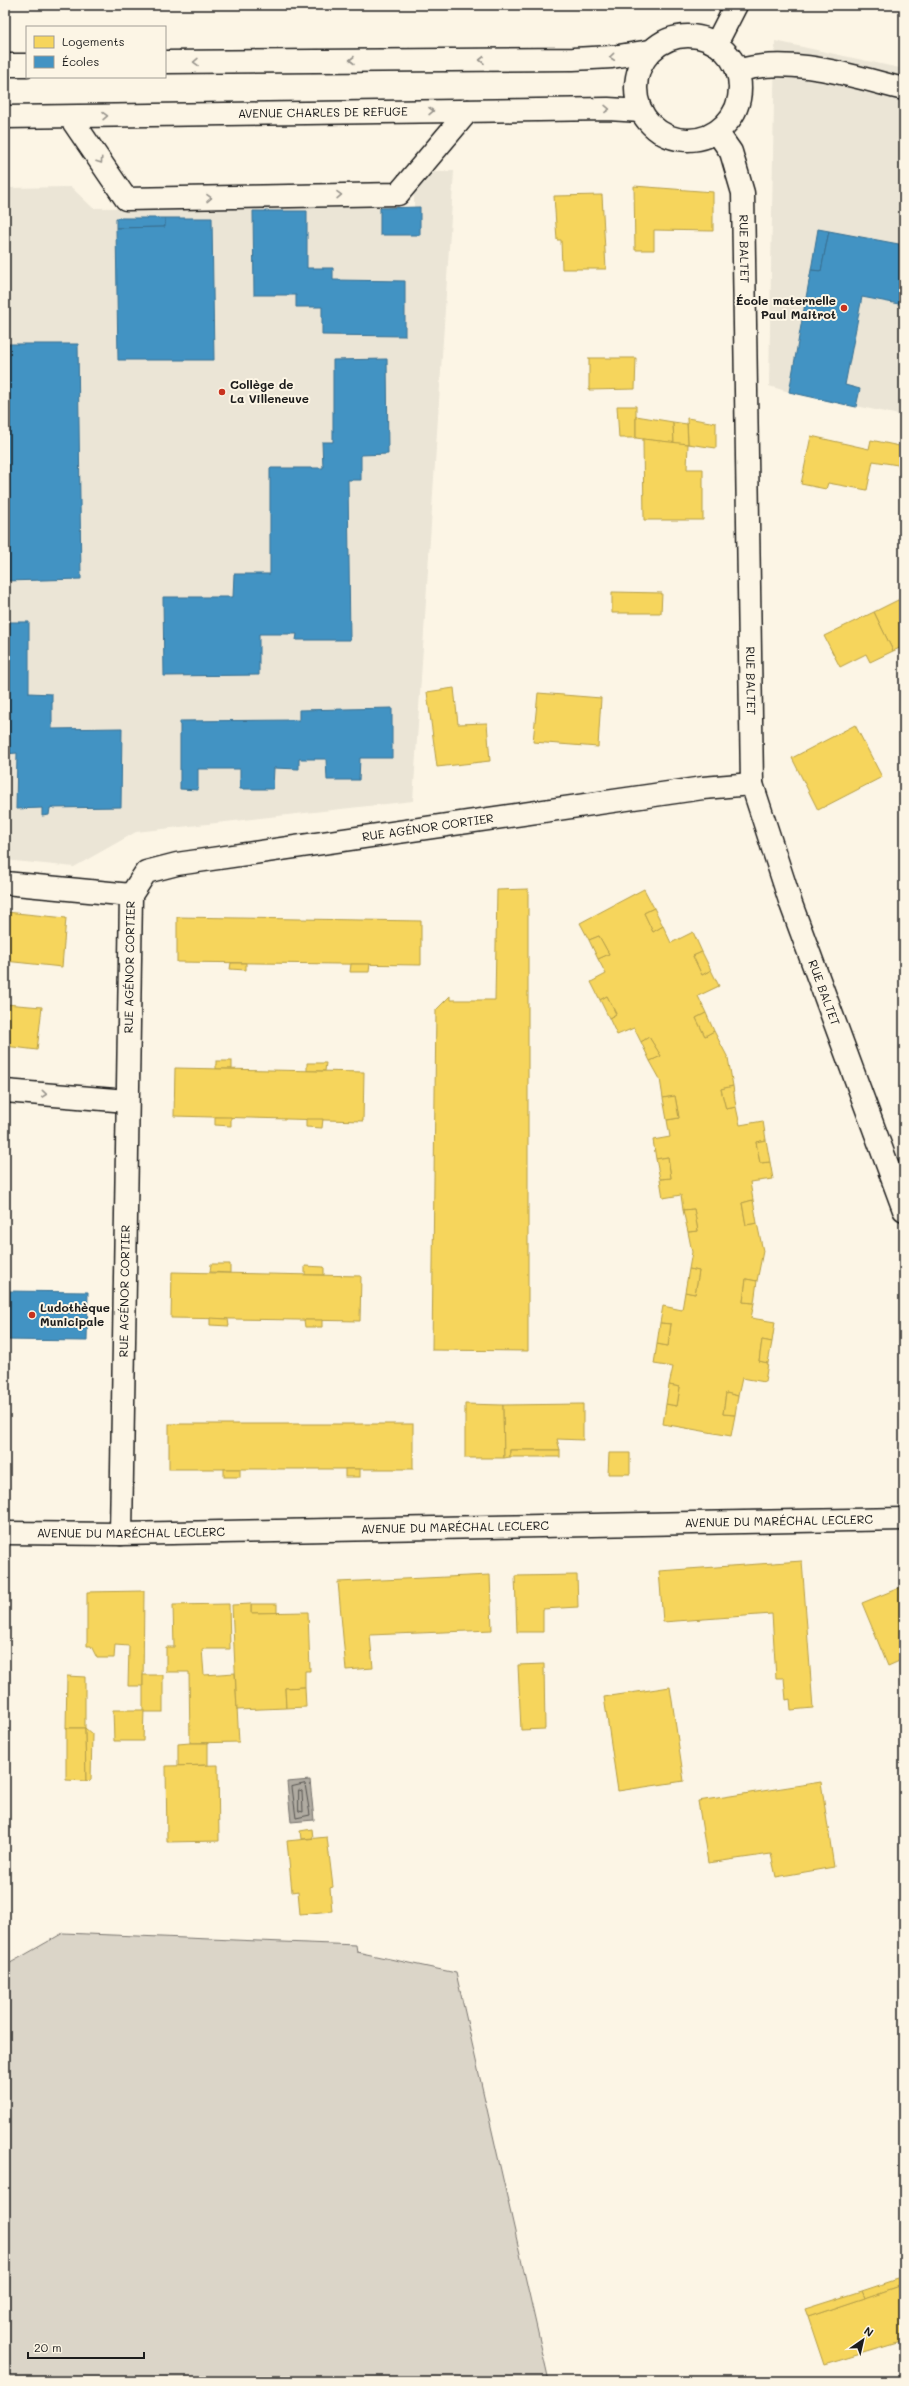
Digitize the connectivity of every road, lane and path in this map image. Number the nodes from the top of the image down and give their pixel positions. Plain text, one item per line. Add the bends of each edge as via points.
1 (736, 5) edge
2 (716, 44) junction
3 (650, 51) junction
4 (166, 62) edge
5 (5, 65) edge
6 (26, 65) edge
7 (737, 71) junction
8 (904, 89) edge
9 (468, 111) junction
10 (641, 111) junction
11 (5, 117) edge
12 (70, 117) junction
13 (717, 132) junction
14 (752, 784) junction
15 (5, 883) edge
16 (131, 896) junction
17 (5, 1091) edge
18 (127, 1101) junction
19 (904, 1210) edge
20 (904, 1518) edge
21 (5, 1533) edge
22 (121, 1534) junction

1 - 2 street
2 - 3 street via 700,37 682,36 665,41
2 - 7 street via 729,56
3 -> 4 street via 612,57 573,59
3 - 10 street via 641,64 636,80 636,96
5 - 6 street
7 - 8 street via 756,65 784,65 833,72
7 - 13 street via 740,88 738,105 729,120
9 -> 10 street, AVENUE CHARLES DE REFUGE
12 -> 9 street, AVENUE CHARLES DE REFUGE
12 -> 9 street via 126,199 134,199 398,194
10 - 13 street via 651,126 666,136 683,140 701,139
11 - 12 street, AVENUE CHARLES DE REFUGE
13 - 14 street, RUE BALTET via 731,152 743,192
14 - 16 street, RUE AGÉNOR CORTIER via 703,788 178,864 146,872
14 - 19 street, RUE BALTET via 791,904
15 - 16 street
16 - 18 street, RUE AGÉNOR CORTIER
17 -> 18 street
18 - 22 street, RUE AGÉNOR CORTIER
20 - 22 street, AVENUE DU MARÉCHAL LECLERC
21 - 22 street, AVENUE DU MARÉCHAL LECLERC

